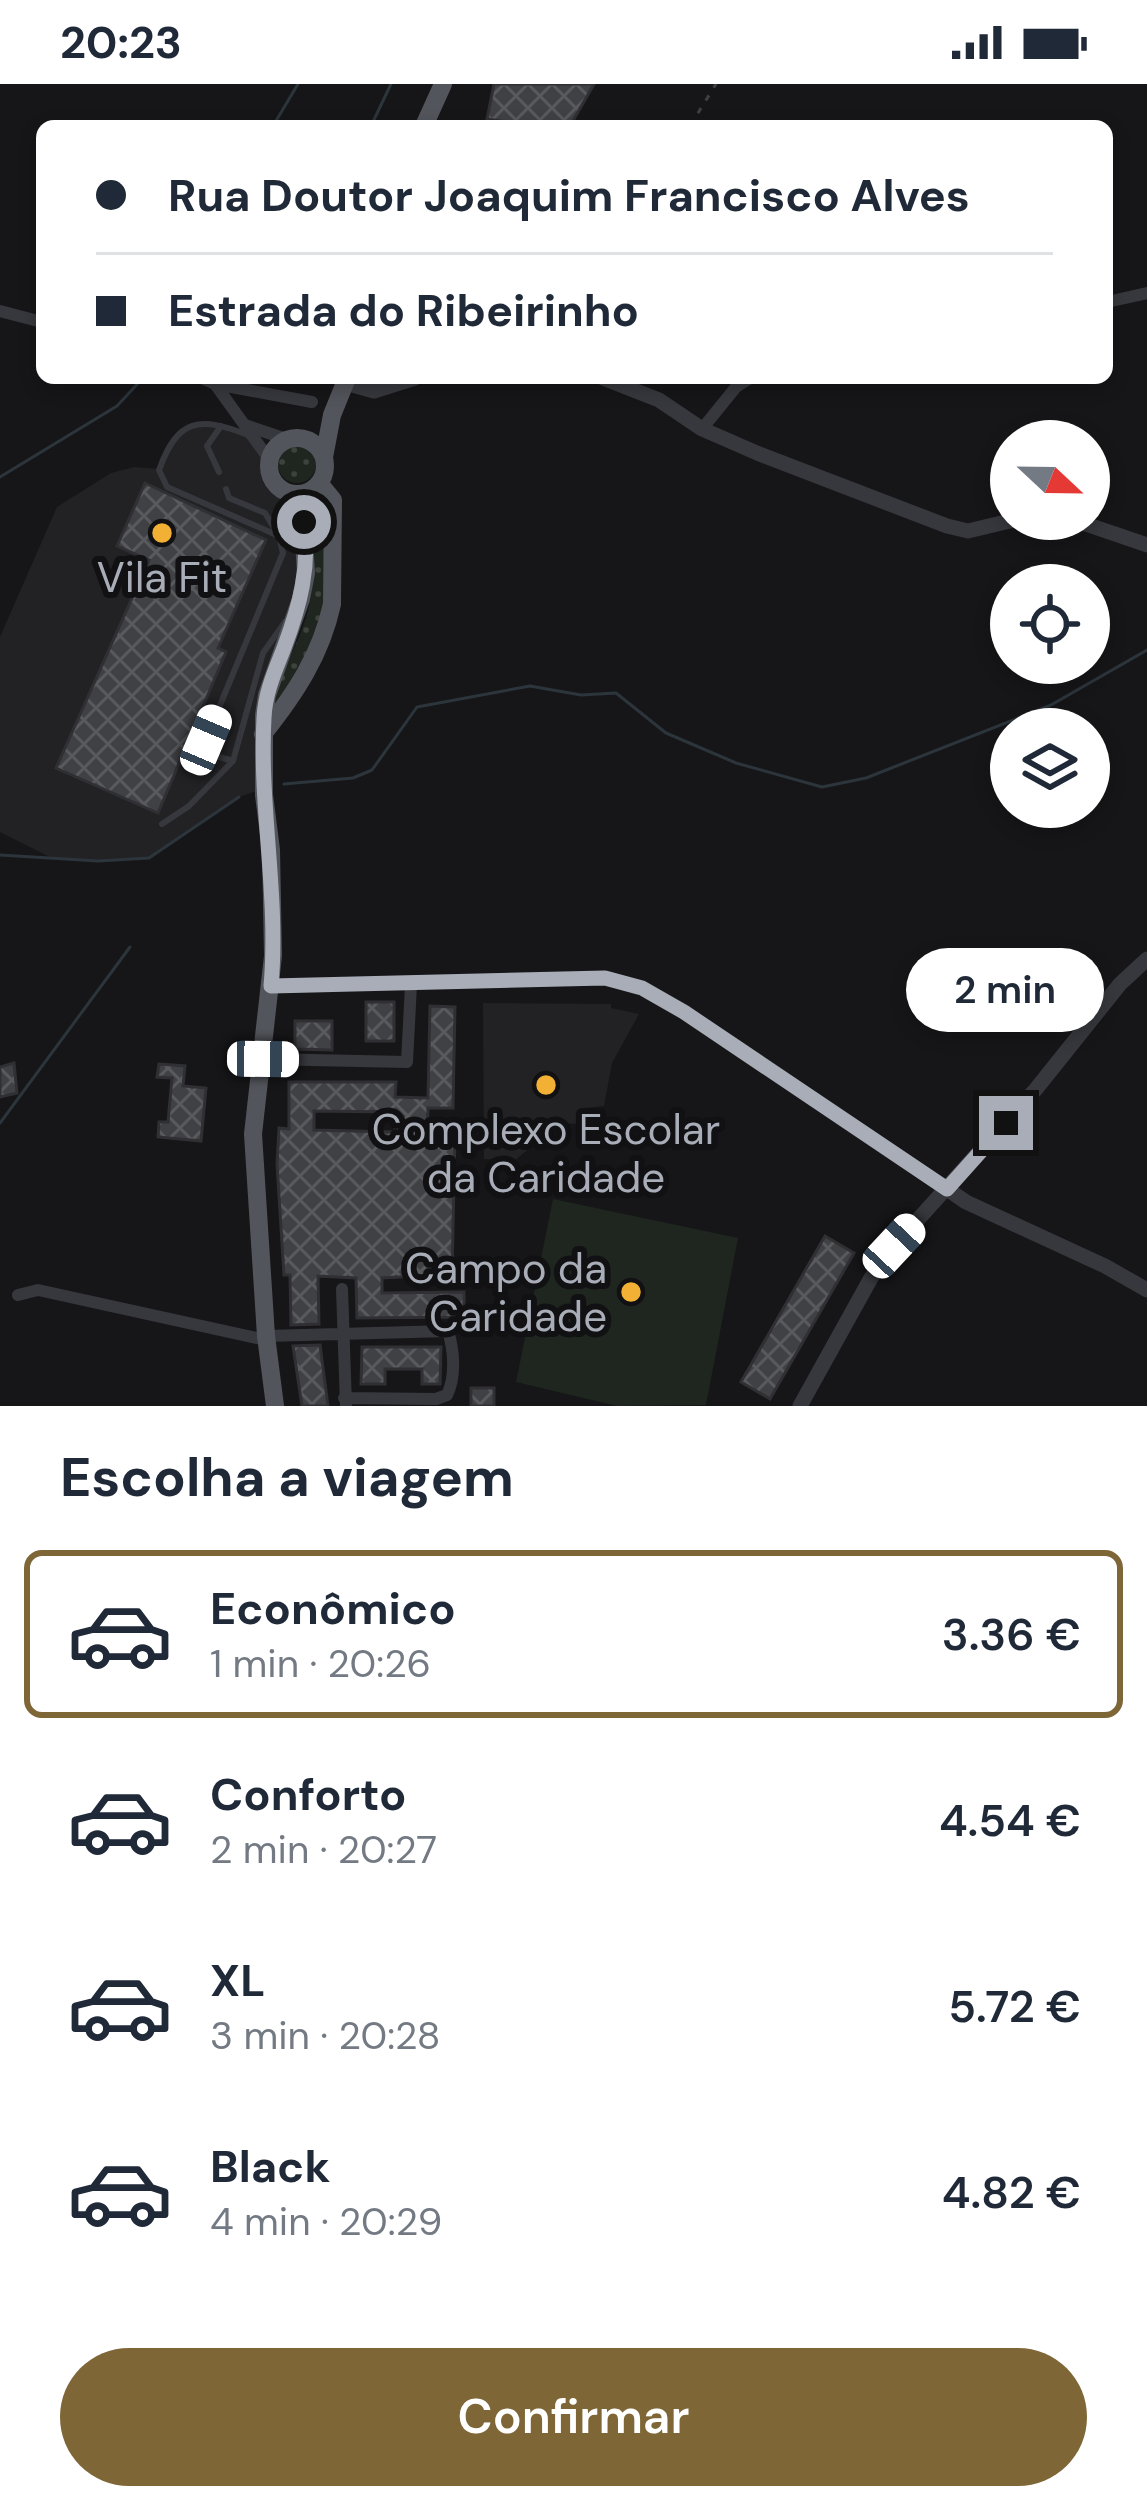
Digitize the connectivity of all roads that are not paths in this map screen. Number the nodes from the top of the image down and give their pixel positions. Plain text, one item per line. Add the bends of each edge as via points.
1 (443, 84) edge
2 (427, 120) edge
3 (1147, 293) edge
4 (1113, 301) edge
5 (0, 310) edge
6 (36, 320) edge
7 (211, 384) edge
8 (223, 384) edge
9 (345, 384) edge
10 (354, 384) edge
11 (396, 384) edge
12 (619, 384) edge
13 (741, 384) edge
14 (312, 402) dead end
15 (332, 415) junction
16 (244, 424) junction
17 (221, 426) junction
18 (702, 429) junction
19 (253, 437) junction
20 (292, 438) junction
21 (324, 457) junction
22 (269, 459) junction
23 (219, 472) dead end
24 (320, 483) junction
25 (226, 489) dead end
26 (301, 494) junction
27 (990, 525) edge
28 (1110, 532) edge
29 (279, 536) junction
30 (1147, 545) edge
31 (301, 599) junction
32 (263, 734) junction
33 (233, 761) junction
34 (161, 824) dead end
35 (1147, 959) edge
36 (411, 985) junction
37 (271, 986) junction
38 (263, 1059) junction
39 (947, 1189) junction
40 (342, 1289) dead end
41 (1147, 1290) edge
42 (18, 1295) dead end
43 (341, 1334) junction
44 (266, 1338) junction
45 (345, 1402) edge
46 (275, 1406) edge
47 (800, 1406) edge

1 - 2 main road
3 - 4 street
5 - 6 street
7 - 16 street
8 - 14 street
9 - 15 main road
10 - 11 street via 374,391
12 - 18 street
13 - 18 street
15 - 20 main road
15 - 21 main road
16 - 19 street
16 - 20 street
17 - 19 lane
17 - 23 lane via 207,446
17 - 29 lane via 180,430 159,470 167,488
18 - 27 street via 947,526
19 - 22 street
20 - 21 main road via 314,443
20 - 22 main road
21 - 24 main road
22 - 26 main road via 276,485
24 - 26 main road
24 - 32 main road via 333,500 328,621 310,667
25 - 29 lane via 229,498 265,513
26 - 31 main road
28 - 30 street
29 - 33 lane via 284,553 275,580 206,740 206,752
31 - 32 main road via 266,694
31 - 33 lane via 263,653
32 - 37 main road
33 - 34 lane
35 - 39 street
36 - 37 street
36 - 38 street via 407,1062
36 - 39 street via 605,978 642,988
37 - 38 main road
38 - 44 main road via 253,1133
39 - 41 street
39 - 47 street via 871,1278
40 - 43 street
42 - 44 street via 38,1290
43 - 44 street
43 - 45 street
43 - 45 street via 448,1331 452,1344 447,1395
44 - 46 main road

